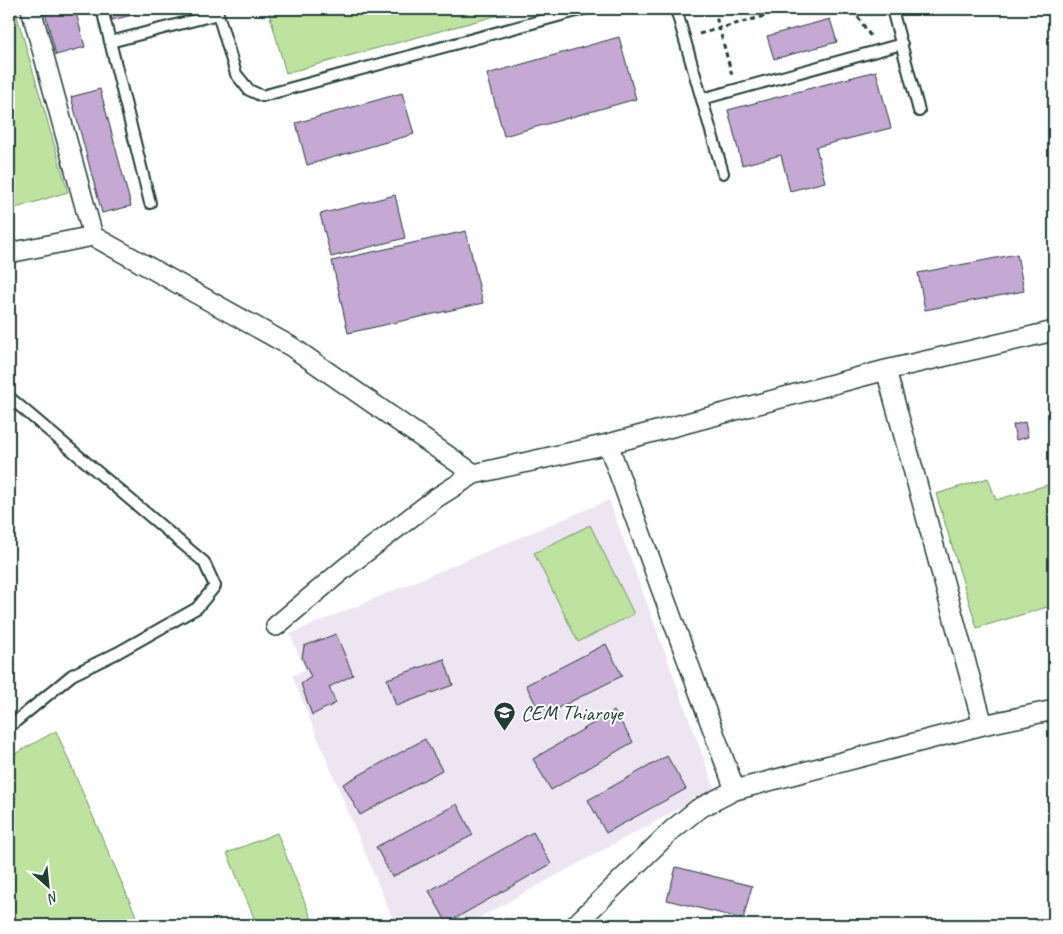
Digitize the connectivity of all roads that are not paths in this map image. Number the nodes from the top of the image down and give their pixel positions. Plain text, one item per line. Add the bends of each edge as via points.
1 (31, 9) edge
2 (102, 9) edge
3 (584, 9) edge
4 (676, 9) edge
5 (892, 9) edge
6 (217, 11) edge
7 (110, 42) junction
8 (902, 44) junction
9 (702, 99) junction
10 (919, 111) dead end
11 (723, 173) dead end
12 (150, 203) dead end
13 (93, 236) junction
14 (9, 253) edge
15 (1054, 331) edge
16 (886, 370) junction
17 (9, 397) edge
18 (608, 444) junction
19 (474, 474) junction
20 (276, 626) dead end
21 (1054, 710) edge
22 (982, 725) junction
23 (9, 727) edge
24 (735, 790) junction
25 (575, 925) edge

1 - 13 street
2 - 7 lane
3 - 6 lane via 262,96 249,90 236,74
4 - 9 lane
5 - 8 lane
6 - 7 lane
7 - 12 lane
8 - 9 lane
8 - 10 lane
9 - 11 lane
13 - 14 street
13 - 19 street via 292,347
15 - 16 street
16 - 18 street
16 - 22 street
17 - 23 lane via 204,562 215,586 197,608 72,675
18 - 19 street
18 - 24 street
19 - 20 street via 428,504
21 - 22 street
22 - 24 street
24 - 25 street via 698,809 679,825

